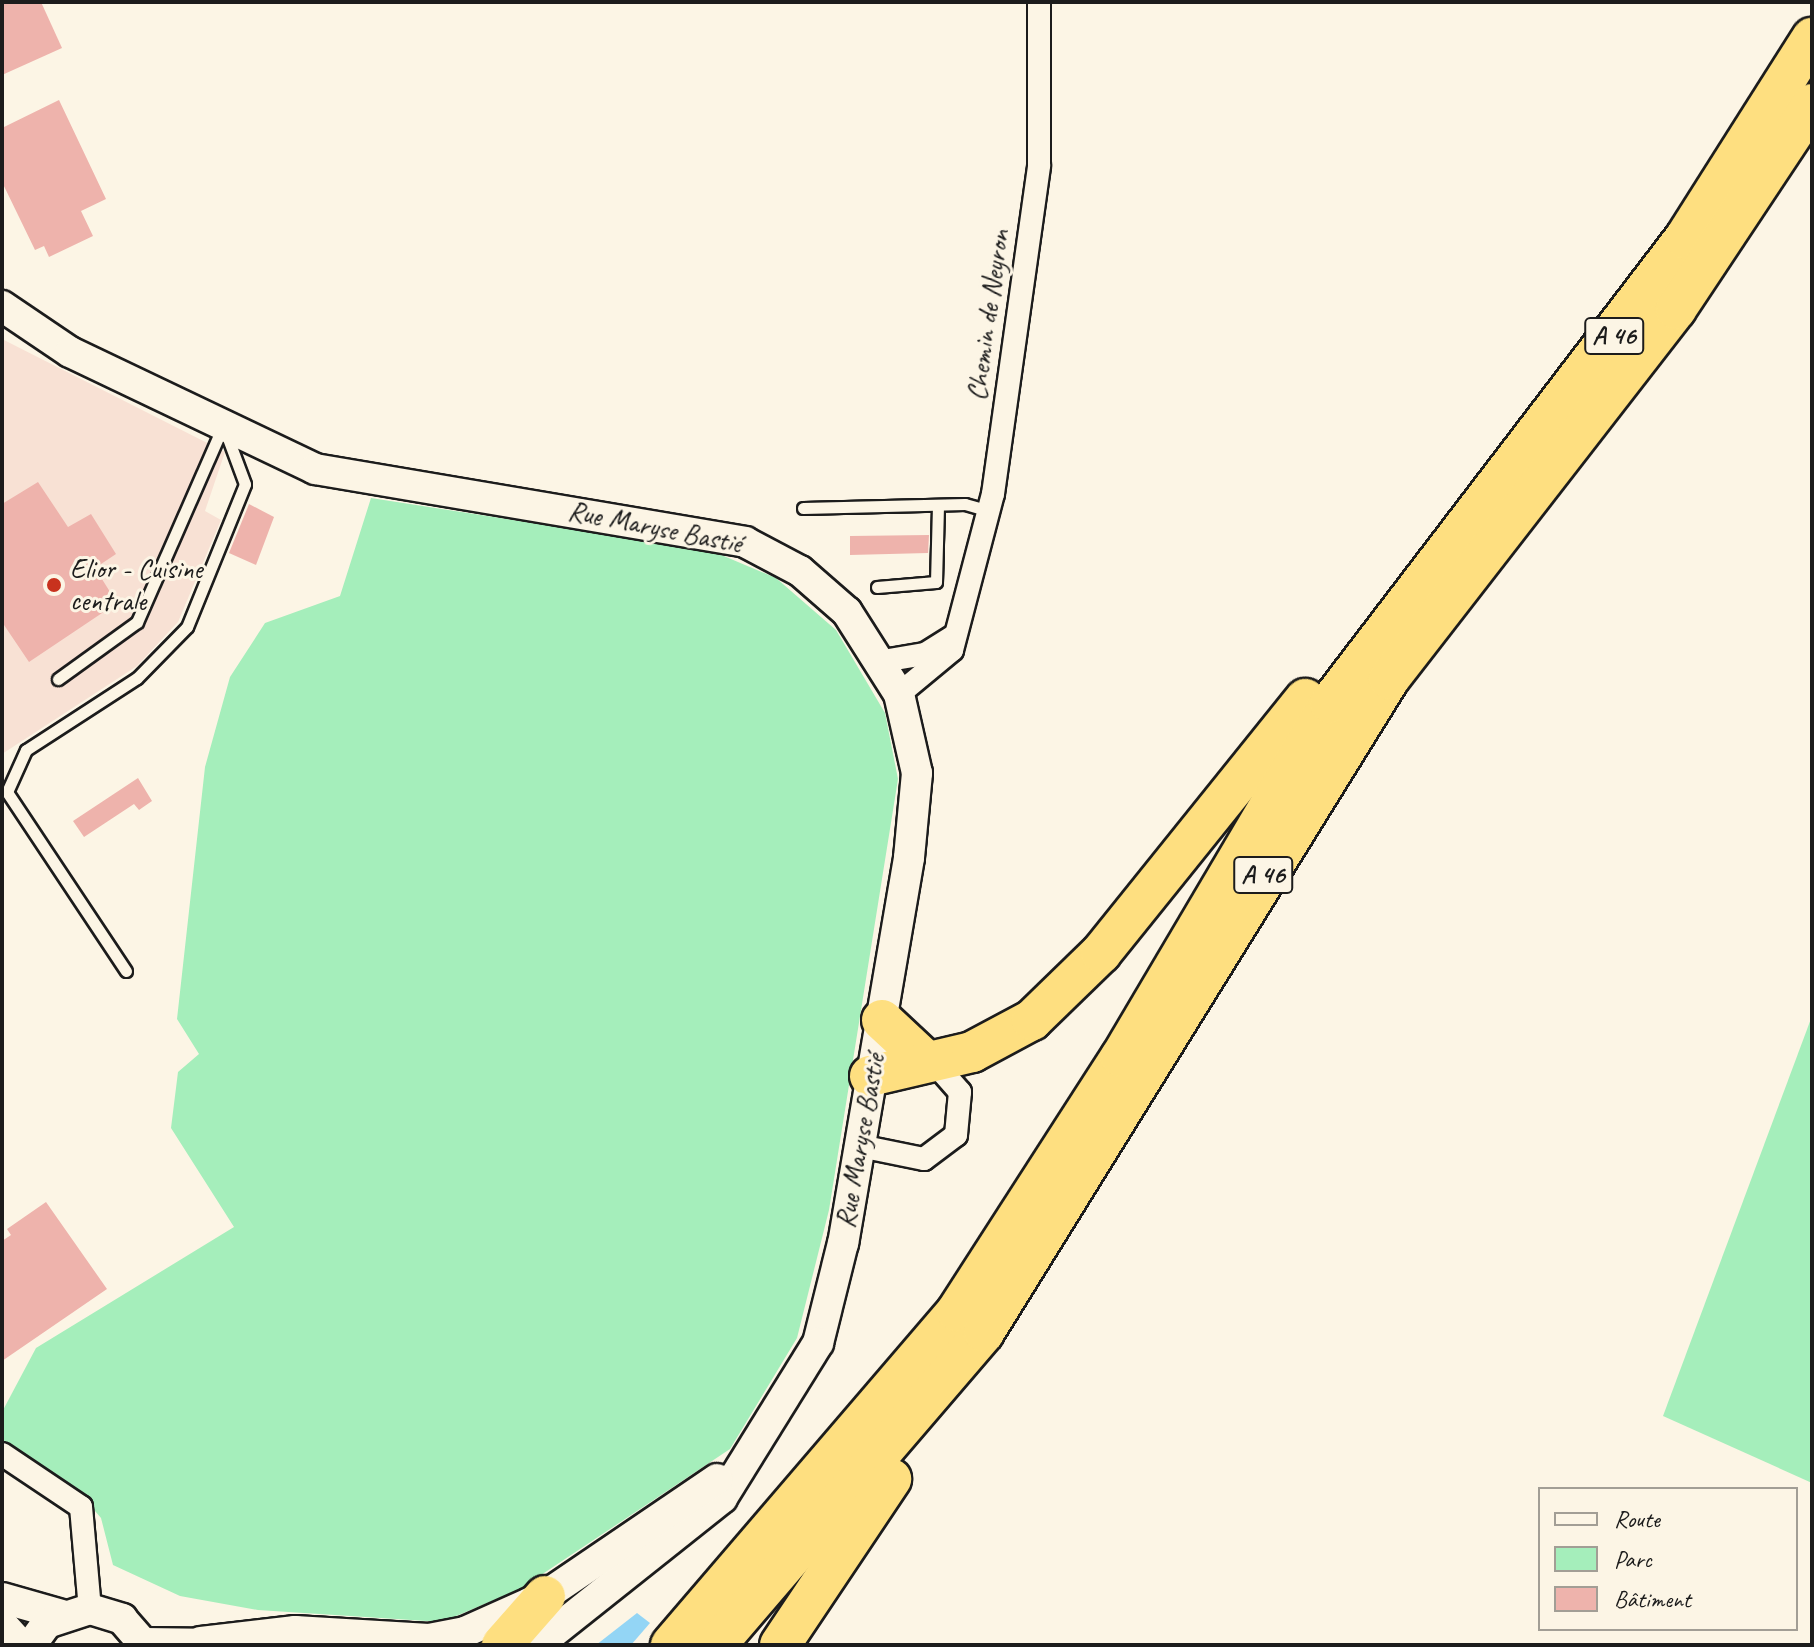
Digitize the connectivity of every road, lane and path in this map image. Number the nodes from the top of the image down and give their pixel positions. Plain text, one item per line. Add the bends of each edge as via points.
1 (1039, 2) edge
2 (1812, 38) edge
3 (1812, 104) edge
4 (2, 306) edge
5 (223, 425) junction
6 (991, 503) junction
7 (938, 505) junction
8 (803, 508) dead end
9 (1477, 508) junction
10 (877, 587) dead end
11 (959, 631) junction
12 (883, 661) junction
13 (58, 679) dead end
14 (899, 694) junction
15 (126, 971) dead end
16 (882, 1020) junction
17 (928, 1059) junction
18 (870, 1076) junction
19 (860, 1146) junction
20 (984, 1332) junction
21 (765, 1437) junction
22 (2, 1454) edge
23 (545, 1596) junction
24 (2, 1598) edge
25 (76, 1612) junction
26 (2, 1624) edge
27 (201, 1642) junction
28 (145, 1644) edge
29 (21, 1645) edge
30 (31, 1645) edge
31 (235, 1645) edge
32 (502, 1645) edge
33 (537, 1645) edge
34 (671, 1645) edge
35 (716, 1645) edge
36 (780, 1645) edge

1 - 6 street, Chemin de Neyron via 1039,165
2 - 9 highway, A 46 via 1685,238
3 - 20 highway, A 46 via 1685,297 1389,679
4 - 5 main road, Rue Maryse Bastié via 70,352
5 - 12 main road, Rue Maryse Bastié via 315,469 745,542 823,589
5 - 13 lane via 137,622
5 - 15 lane via 245,484 187,627 137,678 26,750 7,792
6 - 7 lane
6 - 11 street, Chemin de Neyron
7 - 8 lane
7 - 10 lane via 936,582
9 - 17 highway via 1450,517 1079,978 1005,1039
9 - 34 highway, A 46 via 1287,769 1121,1057 957,1311
11 - 12 street via 925,654
11 - 14 street, Chemin de Neyron via 944,659
12 - 14 main road, Rue Maryse Bastié
14 - 16 main road, Rue Maryse Bastié via 917,773
16 - 17 highway
16 - 18 main road, Rue Maryse Bastié
17 - 18 highway
17 - 19 street via 960,1092 956,1135 924,1159
18 - 19 main road, Rue Maryse Bastié
19 - 21 main road, Rue Maryse Bastié via 827,1317
20 - 35 highway, A 46
20 - 36 highway
21 - 23 main road, Rue Maryse Bastié via 686,1502
21 - 33 main road, Rue Maryse Bastié via 694,1524
22 - 25 street via 81,1507
23 - 27 main road, Rue Maryse Bastié via 465,1632 429,1639 295,1631
23 - 32 highway
24 - 25 main road
25 - 28 main road via 122,1619
25 - 30 main road
26 - 29 main road
27 - 28 main road
27 - 31 main road

